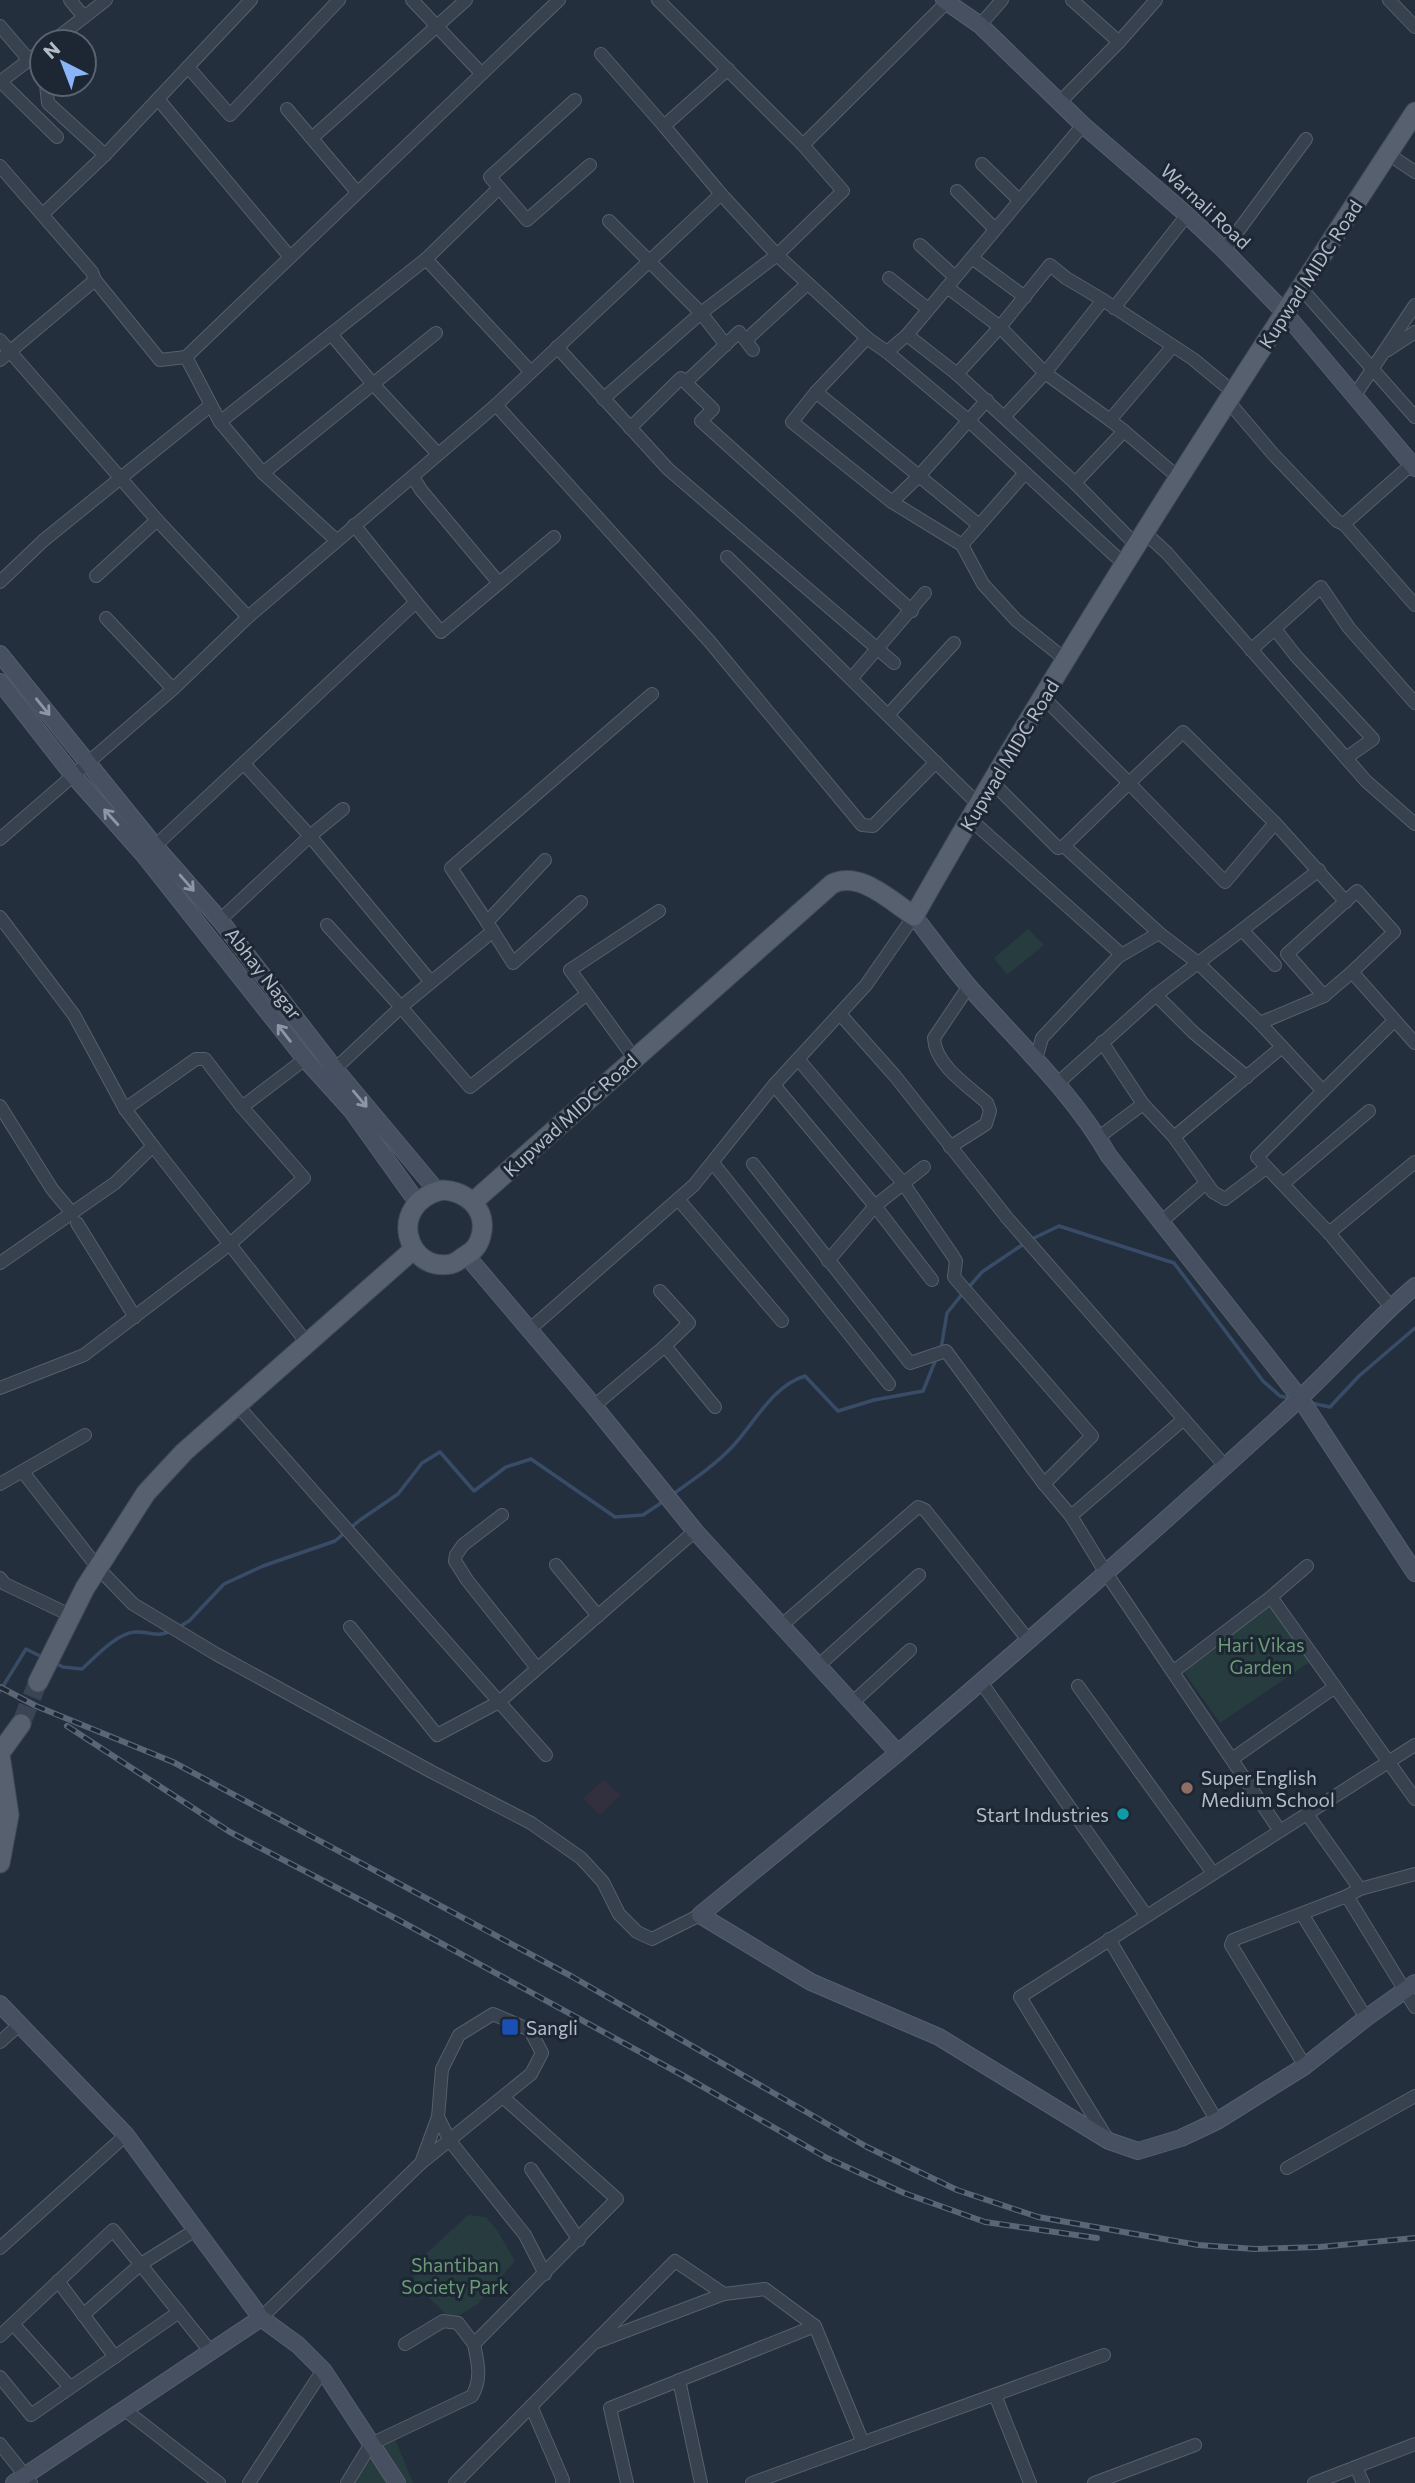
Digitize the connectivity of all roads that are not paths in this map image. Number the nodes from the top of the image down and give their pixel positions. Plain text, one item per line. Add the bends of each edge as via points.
1 (70, 0) edge
2 (106, 0) edge
3 (251, 0) edge
4 (340, 0) edge
5 (412, 0) edge
6 (466, 0) edge
7 (559, 0) edge
8 (658, 0) edge
9 (1002, 0) edge
10 (1072, 0) edge
11 (1156, 0) edge
12 (1389, 0) edge
13 (947, 1) edge
14 (84, 17) junction
15 (980, 25) junction
16 (0, 26) edge
17 (437, 27) junction
18 (1415, 27) edge
19 (70, 28) edge
20 (1119, 41) junction
21 (601, 54) dead end
22 (28, 59) edge
23 (28, 61) edge
24 (188, 67) junction
25 (728, 69) junction
26 (481, 73) junction
27 (0, 82) edge
28 (47, 98) edge
29 (158, 99) junction
30 (575, 100) dead end
31 (1060, 102) junction
32 (287, 109) dead end
33 (1415, 112) edge
34 (1083, 125) junction
35 (664, 126) junction
36 (57, 137) dead end
37 (312, 138) junction
38 (1306, 139) dead end
39 (803, 145) junction
40 (1388, 154) junction
41 (106, 155) junction
42 (590, 164) dead end
43 (982, 164) dead end
44 (0, 166) edge
45 (1415, 172) edge
46 (499, 188) junction
47 (957, 191) dead end
48 (357, 192) junction
49 (721, 194) junction
50 (1019, 200) junction
51 (43, 214) junction
52 (1187, 215) junction
53 (609, 221) dead end
54 (995, 229) junction
55 (920, 245) dead end
56 (1224, 250) junction
57 (777, 255) junction
58 (290, 257) junction
59 (426, 258) junction
60 (972, 258) junction
61 (649, 261) junction
62 (889, 278) dead end
63 (95, 280) junction
64 (951, 282) junction
65 (806, 286) dead end
66 (1300, 288) junction
67 (1025, 297) junction
68 (1109, 304) junction
69 (1415, 305) edge
70 (929, 309) junction
71 (701, 313) junction
72 (1284, 313) junction
73 (1000, 327) junction
74 (1415, 332) edge
75 (436, 333) dead end
76 (331, 334) junction
77 (907, 335) junction
78 (867, 338) junction
79 (0, 340) edge
80 (726, 345) junction
81 (1173, 346) junction
82 (557, 347) junction
83 (887, 352) junction
84 (1382, 354) junction
85 (5, 356) edge
86 (186, 357) junction
87 (1372, 370) junction
88 (530, 371) junction
89 (957, 373) junction
90 (1045, 373) junction
91 (686, 382) junction
92 (373, 384) junction
93 (816, 392) junction
94 (1354, 395) junction
95 (1230, 397) junction
96 (603, 399) junction
97 (986, 400) junction
98 (211, 405) junction
99 (496, 405) junction
100 (1004, 416) junction
101 (1415, 416) edge
102 (968, 420) junction
103 (1110, 421) junction
104 (220, 422) junction
105 (630, 428) junction
106 (1124, 431) junction
107 (438, 454) junction
108 (1414, 466) edge
109 (263, 473) junction
110 (1025, 473) junction
111 (413, 477) junction
112 (918, 477) junction
113 (1179, 478) junction
114 (121, 479) junction
115 (1075, 483) junction
116 (892, 502) junction
117 (157, 520) junction
118 (1344, 524) junction
119 (354, 525) junction
120 (979, 525) junction
121 (554, 537) dead end
122 (1140, 539) junction
123 (336, 540) junction
124 (962, 545) junction
125 (727, 557) dead end
126 (1125, 564) junction
127 (96, 576) dead end
128 (0, 582) edge
129 (499, 583) junction
130 (925, 593) dead end
131 (416, 602) junction
132 (1415, 605) edge
133 (912, 611) junction
134 (248, 617) junction
135 (106, 618) dead end
136 (1275, 629) junction
137 (954, 643) dead end
138 (878, 649) junction
139 (1251, 650) junction
140 (0, 654) edge
141 (1066, 660) junction
142 (894, 663) dead end
143 (851, 679) junction
144 (0, 682) edge
145 (173, 689) junction
146 (652, 694) dead end
147 (1044, 698) junction
148 (1415, 703) edge
149 (888, 715) junction
150 (1346, 758) junction
151 (88, 761) junction
152 (936, 762) junction
153 (246, 766) dead end
154 (72, 774) junction
155 (993, 783) junction
156 (1129, 783) junction
157 (343, 809) dead end
158 (975, 812) junction
159 (1275, 823) junction
160 (1415, 824) edge
161 (310, 836) junction
162 (0, 839) edge
163 (155, 846) junction
164 (1065, 846) junction
165 (545, 860) dead end
166 (1319, 870) junction
167 (581, 902) dead end
168 (1346, 902) junction
169 (659, 911) dead end
170 (914, 916) junction
171 (0, 917) edge
172 (220, 920) junction
173 (327, 925) dead end
174 (490, 926) junction
175 (1242, 930) junction
176 (1159, 933) junction
177 (1118, 957) junction
178 (1198, 963) junction
179 (1275, 965) dead end
180 (1352, 972) junction
181 (431, 982) junction
182 (969, 986) junction
183 (587, 994) junction
184 (1156, 995) junction
185 (1324, 996) junction
186 (401, 1007) junction
187 (840, 1014) junction
188 (1394, 1021) junction
189 (1260, 1023) junction
190 (1102, 1042) junction
191 (1415, 1043) edge
192 (1282, 1047) junction
193 (634, 1058) junction
194 (305, 1059) junction
195 (797, 1059) junction
196 (1036, 1059) junction
197 (335, 1069) junction
198 (1247, 1077) junction
199 (1058, 1083) junction
200 (774, 1085) junction
201 (1323, 1091) junction
202 (1143, 1104) junction
203 (242, 1107) junction
204 (1, 1108) edge
205 (125, 1109) junction
206 (1369, 1111) dead end
207 (1099, 1137) junction
208 (1174, 1137) junction
209 (153, 1146) junction
210 (950, 1146) junction
211 (1415, 1162) edge
212 (713, 1164) junction
213 (753, 1164) dead end
214 (924, 1167) dead end
215 (1266, 1168) junction
216 (902, 1183) junction
217 (1206, 1183) junction
218 (1284, 1183) junction
219 (437, 1191) junction
220 (678, 1199) junction
221 (417, 1202) junction
222 (473, 1202) junction
223 (875, 1206) junction
224 (74, 1218) junction
225 (1161, 1222) junction
226 (1329, 1233) junction
227 (230, 1244) junction
228 (414, 1249) junction
229 (466, 1255) junction
230 (828, 1261) junction
231 (0, 1263) edge
232 (932, 1280) dead end
233 (1415, 1286) edge
234 (660, 1291) dead end
235 (1391, 1307) junction
236 (135, 1317) junction
237 (782, 1321) dead end
238 (529, 1330) junction
239 (307, 1343) junction
240 (665, 1346) junction
241 (889, 1384) dead end
242 (0, 1388) edge
243 (1300, 1398) junction
244 (237, 1405) junction
245 (594, 1406) junction
246 (715, 1407) dead end
247 (1184, 1419) junction
248 (85, 1434) dead end
249 (1225, 1466) junction
250 (23, 1472) junction
251 (0, 1484) edge
252 (1044, 1484) junction
253 (502, 1515) dead end
254 (1071, 1516) junction
255 (695, 1531) junction
256 (556, 1565) dead end
257 (1307, 1566) dead end
258 (98, 1568) junction
259 (1106, 1573) junction
260 (1415, 1573) edge
261 (919, 1575) dead end
262 (0, 1578) edge
263 (1271, 1597) junction
264 (71, 1615) junction
265 (598, 1616) junction
266 (782, 1625) junction
267 (350, 1627) dead end
268 (1030, 1641) junction
269 (910, 1650) dead end
270 (818, 1666) junction
271 (537, 1668) junction
272 (1174, 1671) junction
273 (38, 1682) tunnel mouth
274 (981, 1682) junction
275 (1078, 1686) dead end
276 (1335, 1687) junction
277 (499, 1702) junction
278 (852, 1703) junction
279 (21, 1724) tunnel mouth
280 (1415, 1745) edge
281 (898, 1753) junction
282 (0, 1754) edge
283 (546, 1755) dead end
284 (1232, 1759) junction
285 (1388, 1762) junction
286 (1415, 1799) edge
287 (1307, 1814) junction
288 (1280, 1831) junction
289 (0, 1863) edge
290 (1213, 1873) junction
291 (1415, 1874) edge
292 (1360, 1889) junction
293 (1347, 1896) junction
294 (1302, 1914) junction
295 (700, 1915) junction
296 (1146, 1915) junction
297 (1109, 1939) junction
298 (1410, 1987) edge
299 (0, 2004) edge
300 (1415, 2007) edge
301 (1366, 2018) junction
302 (18, 2026) junction
303 (0, 2042) edge
304 (1305, 2066) junction
305 (1415, 2096) edge
306 (504, 2098) junction
307 (438, 2117) junction
308 (1217, 2121) junction
309 (126, 2135) junction
310 (450, 2141) junction
311 (1109, 2141) junction
312 (421, 2163) junction
313 (1287, 2168) dead end
314 (531, 2169) dead end
315 (197, 2228) junction
316 (579, 2239) junction
317 (0, 2248) edge
318 (142, 2264) junction
319 (545, 2274) junction
320 (58, 2281) junction
321 (724, 2294) junction
322 (179, 2312) junction
323 (83, 2315) junction
324 (261, 2318) junction
325 (13, 2324) junction
326 (816, 2326) junction
327 (0, 2336) edge
328 (405, 2344) dead end
329 (474, 2344) junction
330 (592, 2344) junction
331 (210, 2351) junction
332 (1104, 2355) dead end
333 (115, 2357) junction
334 (323, 2370) junction
335 (0, 2376) edge
336 (679, 2380) junction
337 (70, 2387) junction
338 (995, 2395) junction
339 (531, 2406) junction
340 (125, 2410) junction
341 (863, 2443) junction
342 (0, 2444) edge
343 (371, 2444) junction
344 (1415, 2444) edge
345 (1195, 2445) dead end
346 (1356, 2467) junction
347 (24, 2480) edge
348 (219, 2483) edge
349 (250, 2483) edge
350 (347, 2483) edge
351 (397, 2483) edge
352 (455, 2483) edge
353 (562, 2483) edge
354 (627, 2483) edge
355 (701, 2483) edge
356 (752, 2483) edge
357 (1030, 2483) edge
358 (1094, 2483) edge
359 (1314, 2483) edge
360 (1363, 2483) edge

1 - 14 street
2 - 14 street
3 - 24 street
4 - 24 street via 230,115
5 - 17 street
6 - 17 street
7 - 26 street
8 - 25 street
9 - 15 street
10 - 20 street
11 - 20 street
12 - 18 street
13 - 15 main road, Warnali Road
13 - 39 street
14 - 19 street
15 - 31 main road, Warnali Road
16 - 22 street
17 - 26 street
17 - 37 street
20 - 31 street
21 - 35 street
23 - 27 street
24 - 29 street
25 - 35 street
25 - 39 street
26 - 48 street
27 - 36 street
28 - 41 street
29 - 41 street
29 - 58 street
30 - 46 street via 490,177
31 - 34 main road, Warnali Road
32 - 37 street
33 - 40 main road, Kupwad MIDC Road
34 - 50 street
34 - 52 main road, Warnali Road
35 - 49 street
37 - 48 street
38 - 56 street
39 - 57 street via 843,191
40 - 45 street
40 - 66 main road, Kupwad MIDC Road
41 - 51 street
42 - 46 street via 527,220
43 - 50 street
44 - 51 street
46 - 59 street
47 - 54 street
48 - 58 street
49 - 57 street
49 - 61 street
50 - 54 street
51 - 63 street
52 - 56 main road, Warnali Road
52 - 68 street
53 - 61 street
54 - 60 street
55 - 64 street
56 - 72 main road, Warnali Road
57 - 71 street
57 - 78 street
58 - 86 street
59 - 76 street
59 - 88 street
60 - 64 street
60 - 67 street
61 - 71 street
61 - 82 street
62 - 70 street
63 - 85 street
63 - 86 street via 160,360
64 - 70 street
64 - 73 street
65 - 80 street via 749,345 739,332
66 - 72 main road, Kupwad MIDC Road
66 - 87 street
67 - 68 street via 1050,265
67 - 73 street
68 - 81 street
68 - 90 street
69 - 84 street
70 - 77 street
71 - 80 street
71 - 96 street
72 - 94 main road, Warnali Road
72 - 95 main road, Kupwad MIDC Road
73 - 89 street
73 - 90 street
74 - 84 street
75 - 92 street
76 - 92 street
76 - 104 street
77 - 83 street
77 - 89 street
78 - 83 street
78 - 93 street
79 - 85 street
80 - 91 street
81 - 95 street via 1193,359
81 - 103 street
82 - 88 street
82 - 96 street
83 - 102 street
84 - 87 street
85 - 114 street
86 - 98 street
87 - 94 street
87 - 101 street
88 - 99 street
89 - 97 street
90 - 100 street
90 - 103 street
91 - 105 street via 681,378
91 - 133 street via 712,409 701,421
92 - 107 street
92 - 109 street
93 - 112 street
93 - 116 street via 792,422
94 - 108 main road, Warnali Road
95 - 113 main road, Kupwad MIDC Road
95 - 118 street via 1273,454
96 - 105 street
97 - 100 street
97 - 102 street
98 - 104 street
98 - 114 street
99 - 107 street
99 - 152 street via 710,642 862,825 873,826
100 - 115 street
102 - 110 street
102 - 112 street
103 - 106 street
104 - 109 street
105 - 138 street via 668,469
106 - 113 street
106 - 115 street
107 - 111 street
108 - 118 street
109 - 123 street
110 - 120 street
110 - 126 street
111 - 119 street
111 - 129 street
112 - 116 street
112 - 120 street
113 - 122 main road, Kupwad MIDC Road
114 - 117 street
114 - 128 street
115 - 122 street
116 - 124 street
117 - 127 street
117 - 134 street
118 - 132 street
119 - 123 street
119 - 131 street
120 - 124 street
121 - 129 street
122 - 126 main road, Kupwad MIDC Road
122 - 139 street via 1167,553
123 - 134 street
124 - 141 street via 983,584 1016,620
125 - 143 street
126 - 141 main road, Kupwad MIDC Road
129 - 131 street via 441,632
130 - 133 street
131 - 163 street
133 - 138 street
134 - 145 street
135 - 145 street
136 - 139 street
136 - 148 street via 1321,587 1349,628
136 - 150 street via 1373,739
137 - 149 street
138 - 142 street
138 - 143 street
139 - 150 street
140 -> 151 main road
141 - 147 main road, Kupwad MIDC Road
143 - 149 street
144 - 154 main road, Abhay Nagar
145 - 151 street
146 - 174 street via 451,868
147 - 155 main road, Kupwad MIDC Road
147 - 156 street
149 - 152 street
150 - 160 street
151 - 154 street
151 - 163 main road
152 - 158 street
153 - 161 street
154 - 162 street
194 -> 154 main road, Abhay Nagar via 143,854
155 - 158 main road, Kupwad MIDC Road
155 - 164 street via 1058,848
156 - 159 street via 1183,732
156 - 159 street via 1225,882
156 - 164 street
157 - 161 street
158 - 170 main road, Kupwad MIDC Road
158 - 177 street via 1121,954
159 - 166 street
161 - 172 street
161 - 181 street
163 -> 172 main road
164 - 176 street
165 - 174 street
166 - 168 street
166 - 175 street
167 - 174 street via 513,963
168 - 180 street via 1357,891 1394,932
168 - 185 street via 1287,954
169 - 183 street via 570,970
170 - 182 main road
170 - 187 street
170 - 193 main road, Kupwad MIDC Road via 859,882 832,884
171 - 205 street via 74,1015
172 - 197 main road
173 - 186 street
174 - 181 street
175 - 178 street
175 - 179 street
176 - 177 street
176 - 178 street
177 - 196 street via 1042,1038
178 - 184 street
178 - 189 street
180 - 185 street
180 - 188 street
181 - 186 street
182 - 196 main road
182 - 210 street via 934,1038 934,1047 990,1111 986,1124
183 - 186 street via 470,1087
183 - 193 street
184 - 190 street
184 - 198 street
185 - 189 street
186 - 197 street
187 - 195 street
187 - 210 street
188 - 191 street
188 - 201 street
189 - 192 street
190 - 199 street
190 - 202 street
192 - 198 street
192 - 201 street
193 - 222 main road, Kupwad MIDC Road
194 - 203 street
194 - 221 main road, Abhay Nagar via 352,1111
195 - 200 street
195 - 216 street
196 - 199 main road
197 -> 219 main road
198 - 208 street
199 - 207 main road
200 - 212 street
200 - 223 street
201 - 215 street via 1257,1157
202 - 207 street
202 - 208 street
203 - 205 street via 200,1058
203 - 227 street via 304,1178
204 - 224 street
205 - 209 street
206 - 218 street
207 - 225 main road
208 - 217 street
209 - 224 street
209 - 227 street
210 - 247 street
211 - 226 street
212 - 220 street
212 - 241 street
213 - 230 street
214 - 216 street
215 - 217 street via 1225,1199
215 - 218 street
216 - 223 street
216 - 252 street via 956,1261 954,1277 1092,1436
217 - 225 street
218 - 226 street
219 - 221 main road
219 - 222 main road via 454,1191
220 - 237 street
220 - 238 street
221 - 228 main road via 407,1228
222 - 229 main road via 482,1233 473,1252
223 - 230 street
223 - 232 street
224 - 231 street
224 - 236 street
225 - 243 main road
226 - 235 street
227 - 236 street
227 - 239 street
228 - 229 main road via 443,1265
228 - 239 main road
229 - 238 main road
230 - 252 street via 910,1363 946,1351
233 - 235 main road
234 - 240 street via 689,1323
235 - 243 main road
236 - 242 street via 84,1355
238 - 245 main road
239 - 244 main road
240 - 245 street
240 - 246 street
243 - 249 main road
243 - 260 main road
244 - 258 main road via 146,1493
244 - 277 street
245 - 255 main road
247 - 249 street
247 - 254 street
248 - 250 street
249 - 259 main road
250 - 251 street
250 - 258 street
252 - 254 street
253 - 271 street via 463,1545 456,1561
254 - 259 street
255 - 265 street
255 - 266 main road
256 - 265 street
257 - 263 street
258 - 264 main road
258 - 295 street via 134,1604 216,1654 531,1823 581,1858 637,1932 652,1940
259 - 268 main road
259 - 272 street
261 - 270 street
262 - 264 street
263 - 272 street
263 - 276 street
264 - 273 main road
265 - 271 street
266 - 268 street via 918,1507
266 - 270 main road
267 - 277 street via 437,1735
268 - 274 main road
269 - 278 street
270 - 278 main road
271 - 277 street
272 - 284 street
274 - 281 main road
274 - 296 street
275 - 290 street
276 - 284 street
276 - 285 street
277 - 283 street
278 - 281 main road
279 - 282 main road
280 - 285 street
281 - 295 main road
282 - 289 main road via 9,1815
284 - 288 street
285 - 286 street
285 - 287 street
287 - 288 street
287 - 292 street
288 - 290 street
290 - 296 street
291 - 292 street
292 - 293 street
293 - 294 street
293 - 298 street
294 - 301 street
294 - 304 street via 1233,1940 1231,1945
295 - 311 main road via 811,1982 939,2037
296 - 297 street
297 - 308 street
297 - 311 street via 1020,1997
298 - 300 street
298 - 301 main road
299 - 302 main road
301 - 304 main road
302 - 303 street
302 - 309 main road
304 - 308 main road
305 - 313 street
306 - 307 street via 531,2074 542,2053 530,2030 493,2014 459,2035 442,2069
306 - 310 street
306 - 316 street via 617,2199
307 - 310 street
307 - 312 street
308 - 311 main road via 1138,2151
309 - 315 main road
309 - 317 street
310 - 312 street
310 - 319 street via 525,2235
312 - 324 street
314 - 316 street
315 - 318 street
315 - 324 main road
316 - 319 street
318 - 320 street via 113,2230
318 - 322 street
318 - 323 street
319 - 329 street
320 - 323 street
320 - 325 street
321 - 326 street via 765,2290
321 - 330 street
321 - 330 street via 675,2261
322 - 331 street
322 - 333 street
323 - 333 street
324 - 331 main road
324 - 334 main road
325 - 327 street
325 - 337 street
326 - 336 street
326 - 341 street
328 - 329 street via 443,2320 458,2323
329 - 343 street via 479,2385 472,2396
330 - 339 street
331 - 340 main road
332 - 338 street
333 - 337 street
334 - 343 main road
334 - 349 street
335 - 337 street via 32,2415
336 - 354 street via 610,2408
336 - 355 street
338 - 341 street
338 - 357 street
339 - 352 street
339 - 353 street
340 - 347 main road
340 - 348 street
341 - 356 street
342 - 347 street
343 - 350 street
343 - 351 main road
344 - 346 street
345 - 358 street
346 - 359 street
346 - 360 street

